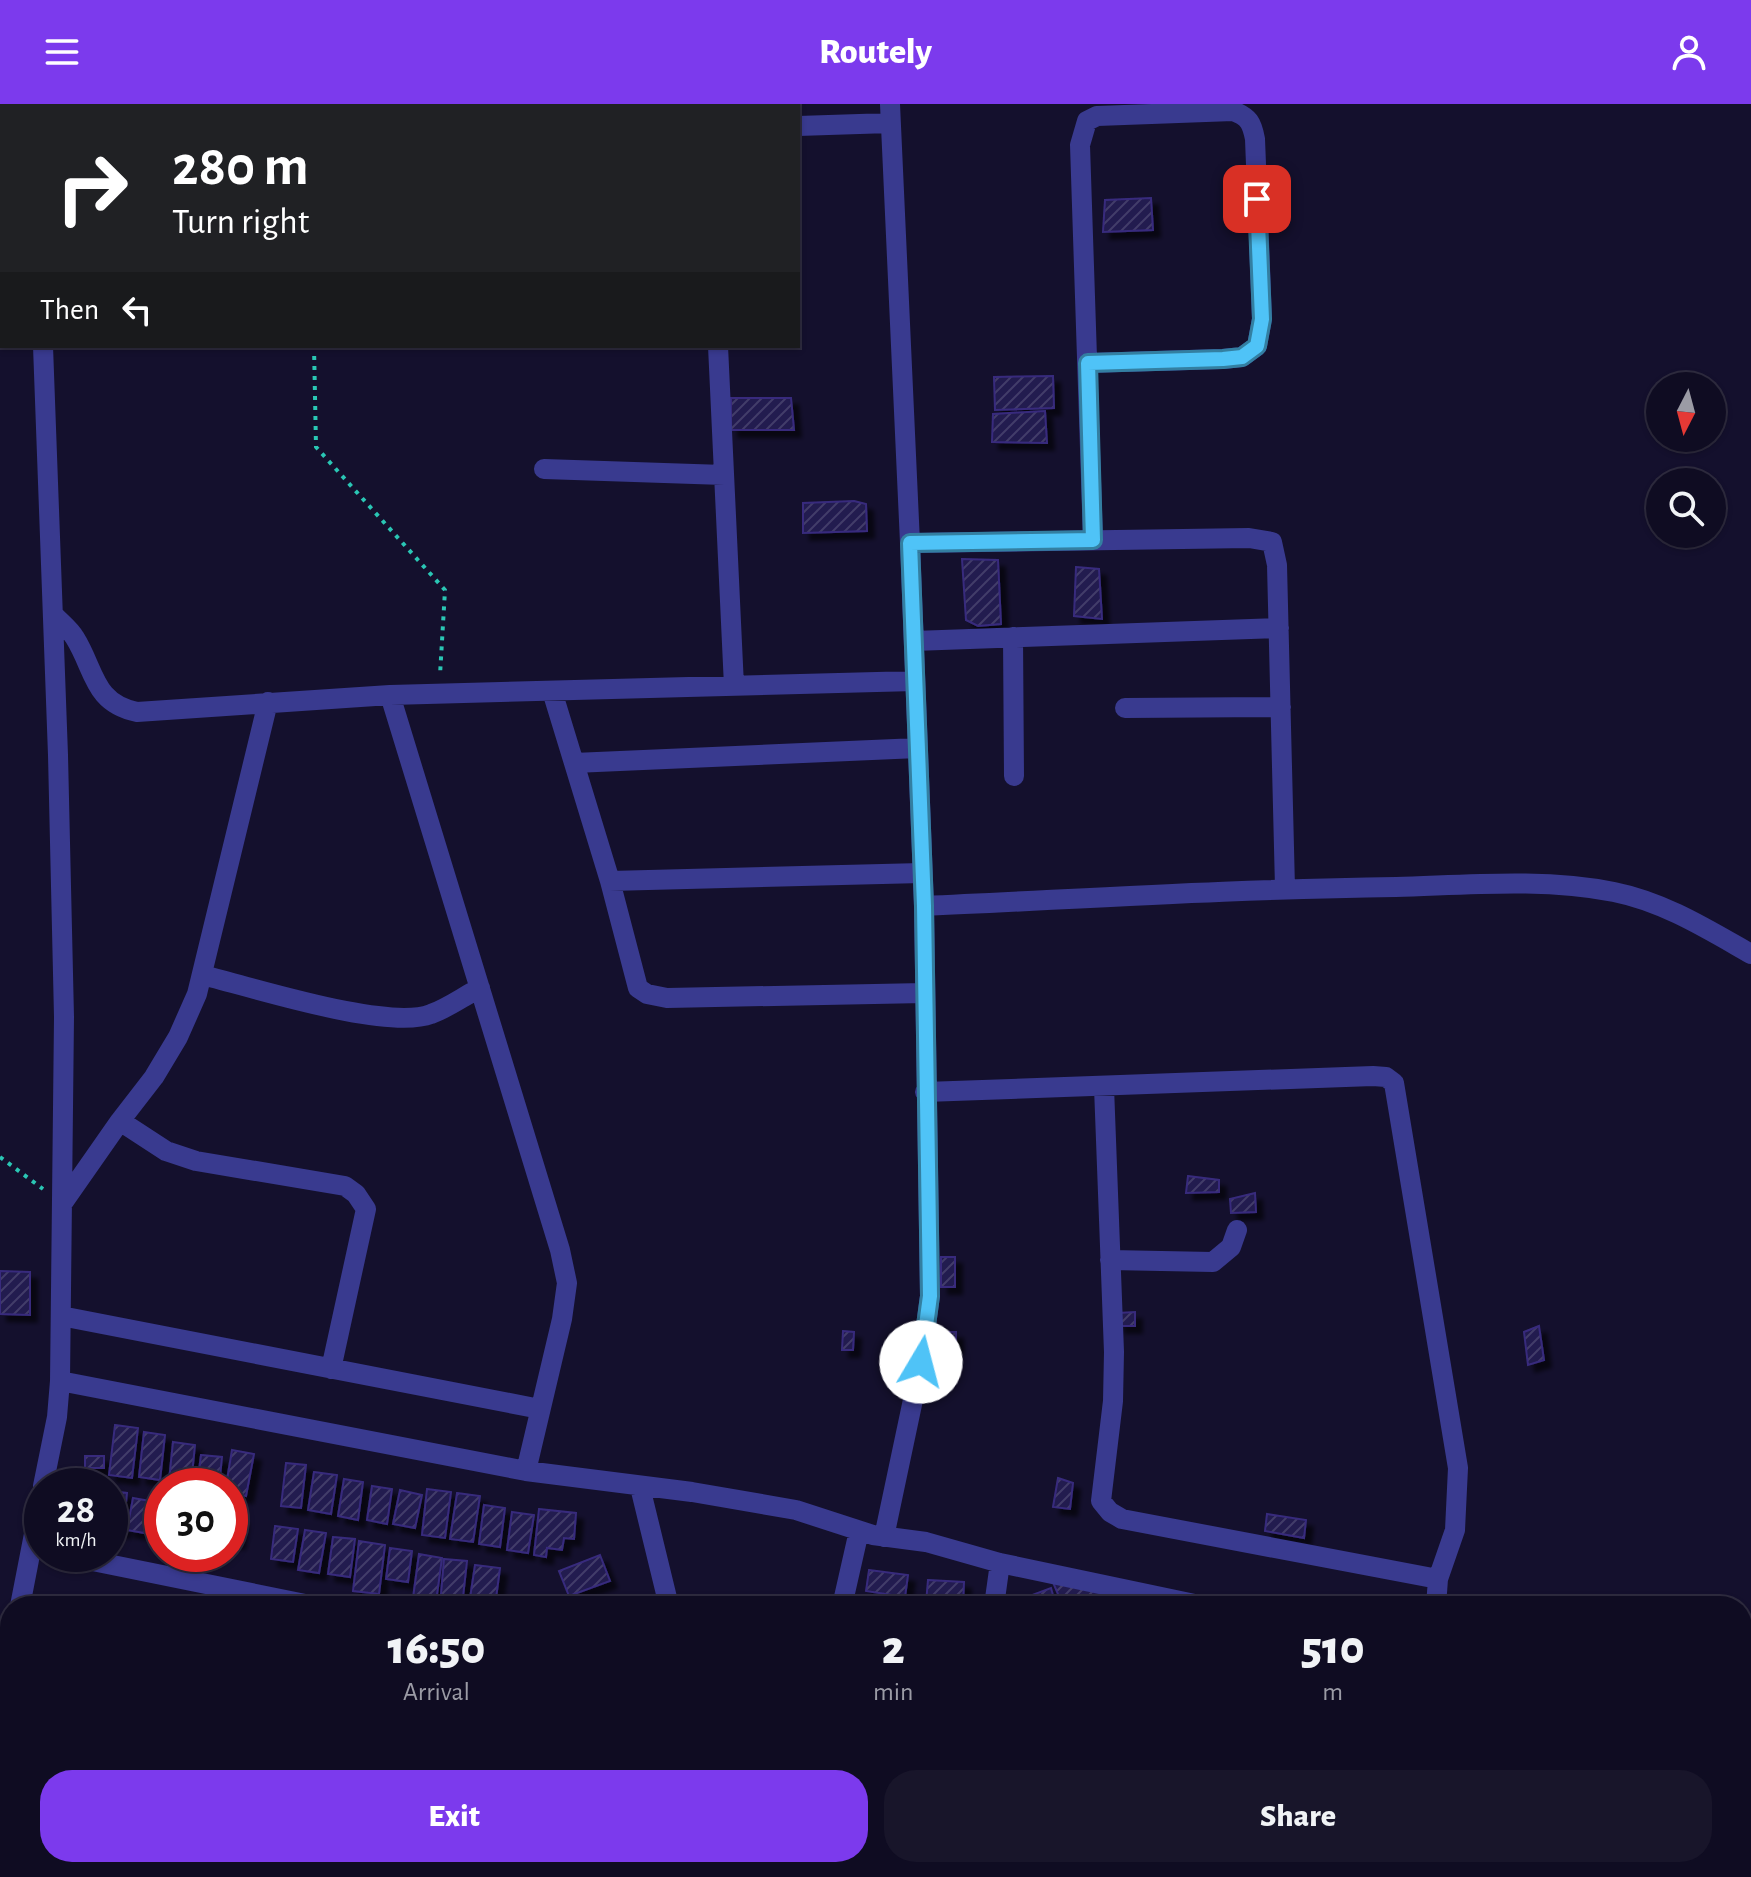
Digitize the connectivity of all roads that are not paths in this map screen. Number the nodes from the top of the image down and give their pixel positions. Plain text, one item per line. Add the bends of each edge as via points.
1 (890, 113) edge
2 (800, 126) edge
3 (43, 348) edge
4 (718, 348) edge
5 (1088, 363) junction
6 (544, 469) dead end
7 (724, 475) junction
8 (1093, 540) junction
9 (910, 543) junction
10 (53, 614) junction
11 (1279, 628) junction
12 (1013, 637) junction
13 (914, 641) junction
14 (915, 681) junction
15 (734, 686) junction
16 (552, 691) junction
17 (390, 695) junction
18 (268, 702) junction
19 (1281, 707) junction
20 (1125, 708) dead end
21 (918, 748) junction
22 (574, 763) junction
23 (1014, 776) dead end
24 (922, 873) junction
25 (610, 881) junction
26 (1285, 888) junction
27 (924, 906) junction
28 (1751, 954) edge
29 (202, 975) junction
30 (480, 988) junction
31 (924, 993) junction
32 (1104, 1087) junction
33 (925, 1092) junction
34 (120, 1121) junction
35 (62, 1204) junction
36 (1237, 1230) dead end
37 (1110, 1260) junction
38 (61, 1316) junction
39 (331, 1369) junction
40 (60, 1381) junction
41 (540, 1409) junction
42 (47, 1468) edge
43 (526, 1471) junction
44 (640, 1487) junction
45 (859, 1531) junction
46 (884, 1537) junction
47 (1000, 1563) junction
48 (128, 1568) edge
49 (30, 1572) edge
50 (1438, 1579) junction
51 (23, 1596) edge
52 (266, 1596) edge
53 (667, 1596) edge
54 (844, 1596) edge
55 (995, 1596) edge
56 (1129, 1596) edge
57 (1437, 1596) edge

1 - 2 street
1 - 9 street
3 - 10 street
4 - 7 street
5 - 5 street via 1080,145 1087,121 1097,116 1233,111 1246,116 1255,139 1262,319 1257,346 1242,357 1223,359
5 - 8 street
6 - 7 street
7 - 15 street
8 - 9 street
8 - 11 street via 1272,542
9 - 13 street
10 - 18 street via 75,637 104,696 119,709 169,712
10 - 35 street via 64,1017
11 - 12 street
11 - 19 street
12 - 13 street
12 - 23 street
13 - 14 street
14 - 15 street
14 - 21 street
15 - 16 street
16 - 17 street
16 - 22 street
17 - 18 street
17 - 30 street
18 - 29 street
19 - 20 street
19 - 26 street
21 - 22 street
21 - 24 street
22 - 25 street
24 - 25 street
24 - 27 street
25 - 31 street via 638,988 647,994 667,998
26 - 27 street
26 - 28 street via 1504,885 1614,892 1686,917
27 - 31 street
29 - 30 street via 373,1017 408,1019 430,1014
29 - 34 street via 178,1037
30 - 41 street via 567,1283
31 - 33 street
32 - 33 street
32 - 37 street
32 - 50 street via 1373,1076 1394,1083 1458,1468 1455,1530
33 - 46 street via 930,1296
34 - 35 street
34 - 39 street via 166,1151 196,1161 345,1186 356,1194 366,1209
35 - 38 street
36 - 37 street via 1231,1247 1213,1262
37 - 50 street via 1113,1401 1101,1501 1110,1512 1122,1519
38 - 39 street
38 - 40 street
39 - 41 street
40 - 42 street
40 - 43 street
41 - 43 street
43 - 44 street
44 - 45 street via 796,1510
44 - 53 street
45 - 46 street
45 - 54 street
46 - 47 street via 926,1542
47 - 55 street
47 - 56 street
48 - 52 street
49 - 51 street
50 - 57 street

